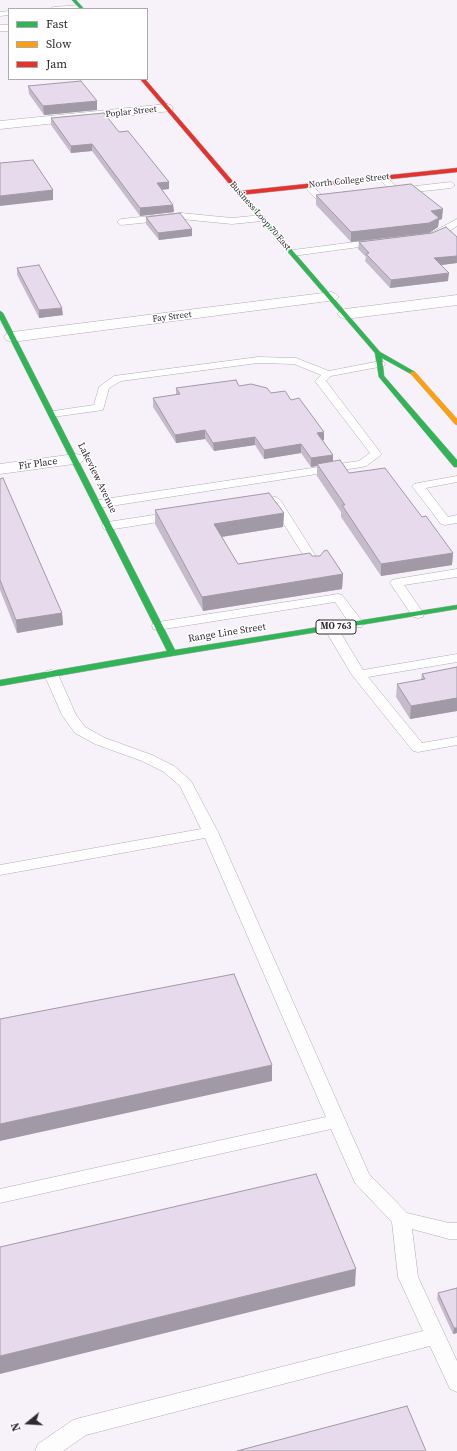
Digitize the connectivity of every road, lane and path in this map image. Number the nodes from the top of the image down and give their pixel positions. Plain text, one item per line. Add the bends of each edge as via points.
1 (78, 5) edge
2 (59, 8) edge
3 (143, 80) edge
4 (167, 108) junction
5 (0, 125) edge
6 (457, 170) edge
7 (436, 172) junction
8 (383, 178) junction
9 (308, 186) junction
10 (454, 187) edge
11 (396, 191) junction
12 (240, 193) junction
13 (381, 193) edge
14 (341, 197) edge
15 (262, 218) junction
16 (122, 222) dead end
17 (457, 222) edge
18 (423, 237) edge
19 (385, 241) edge
20 (293, 253) junction
21 (331, 297) junction
22 (457, 300) edge
23 (0, 313) edge
24 (345, 314) junction
25 (12, 337) junction
26 (378, 353) junction
27 (380, 364) junction
28 (328, 374) junction
29 (52, 414) junction
30 (457, 423) edge
31 (75, 459) junction
32 (457, 464) edge
33 (0, 469) edge
34 (457, 479) edge
35 (98, 504) junction
36 (245, 505) edge
37 (184, 514) edge
38 (457, 520) edge
39 (108, 526) junction
40 (316, 566) edge
41 (457, 573) edge
42 (457, 607) edge
43 (418, 614) junction
44 (357, 624) junction
45 (158, 626) junction
46 (330, 628) junction
47 (172, 653) junction
48 (457, 658) edge
49 (51, 674) junction
50 (359, 675) junction
51 (0, 683) edge
52 (457, 741) edge
53 (210, 832) junction
54 (0, 870) edge
55 (337, 1121) junction
56 (0, 1196) edge
57 (401, 1219) junction
58 (457, 1231) edge
59 (435, 1336) junction
60 (457, 1383) edge
61 (46, 1451) edge

1 - 2 lane
3 - 4 main road, Business Loop 70 East
4 - 5 street, Poplar Street
4 - 12 main road, Business Loop 70 East
6 - 7 main road, North College Street
7 - 8 main road, North College Street
7 - 10 lane
8 - 9 main road, North College Street
8 - 11 lane
9 - 12 main road, North College Street
9 - 14 lane via 320,198
10 - 11 lane
11 - 13 lane
12 - 15 main road, Business Loop 70 East
15 - 16 lane via 232,221 181,216
15 - 20 main road, Business Loop 70 East
17 - 18 lane via 445,230
19 - 20 lane
20 - 21 main road, Business Loop 70 East
21 - 24 main road, Business Loop 70 East
21 - 25 street, Fay Street
22 - 24 street
23 - 25 main road, Lakeview Avenue
24 - 26 main road, Business Loop 70 East
25 - 29 main road, Lakeview Avenue
26 - 27 main road, Business Loop 70 East
26 - 30 main road, Business Loop 70 East via 415,374
27 - 28 lane
27 - 32 main road, Business Loop 70 East via 381,376
28 - 29 lane via 296,361 258,360 118,378 104,387 99,408
28 - 35 lane via 320,382 376,454 362,464
29 - 31 main road, Lakeview Avenue
31 - 33 street, Fir Place
31 - 35 main road, Lakeview Avenue
34 - 38 lane via 418,486 446,521
35 - 39 main road, Lakeview Avenue
36 - 40 lane via 275,501
37 - 39 lane
39 - 45 main road, Lakeview Avenue
41 - 43 lane via 396,583
42 - 43 main road, Range Line Street / MO 763
43 - 44 main road, Range Line Street / MO 763
44 - 45 lane via 335,594
44 - 46 main road, Range Line Street / MO 763
45 - 47 main road, Lakeview Avenue
46 - 47 main road, Range Line Street / MO 763
46 - 50 lane
47 - 49 main road, Range Line Street / MO 763
48 - 50 lane
49 - 51 main road, Range Line Street / MO 763
49 - 53 lane via 68,715 80,730 100,741 169,769 186,784
50 - 52 lane via 418,748
53 - 54 lane
53 - 55 lane
55 - 56 lane
55 - 57 lane via 362,1178
57 - 58 lane
57 - 59 lane via 408,1277
59 - 60 lane
59 - 61 lane via 80,1427

